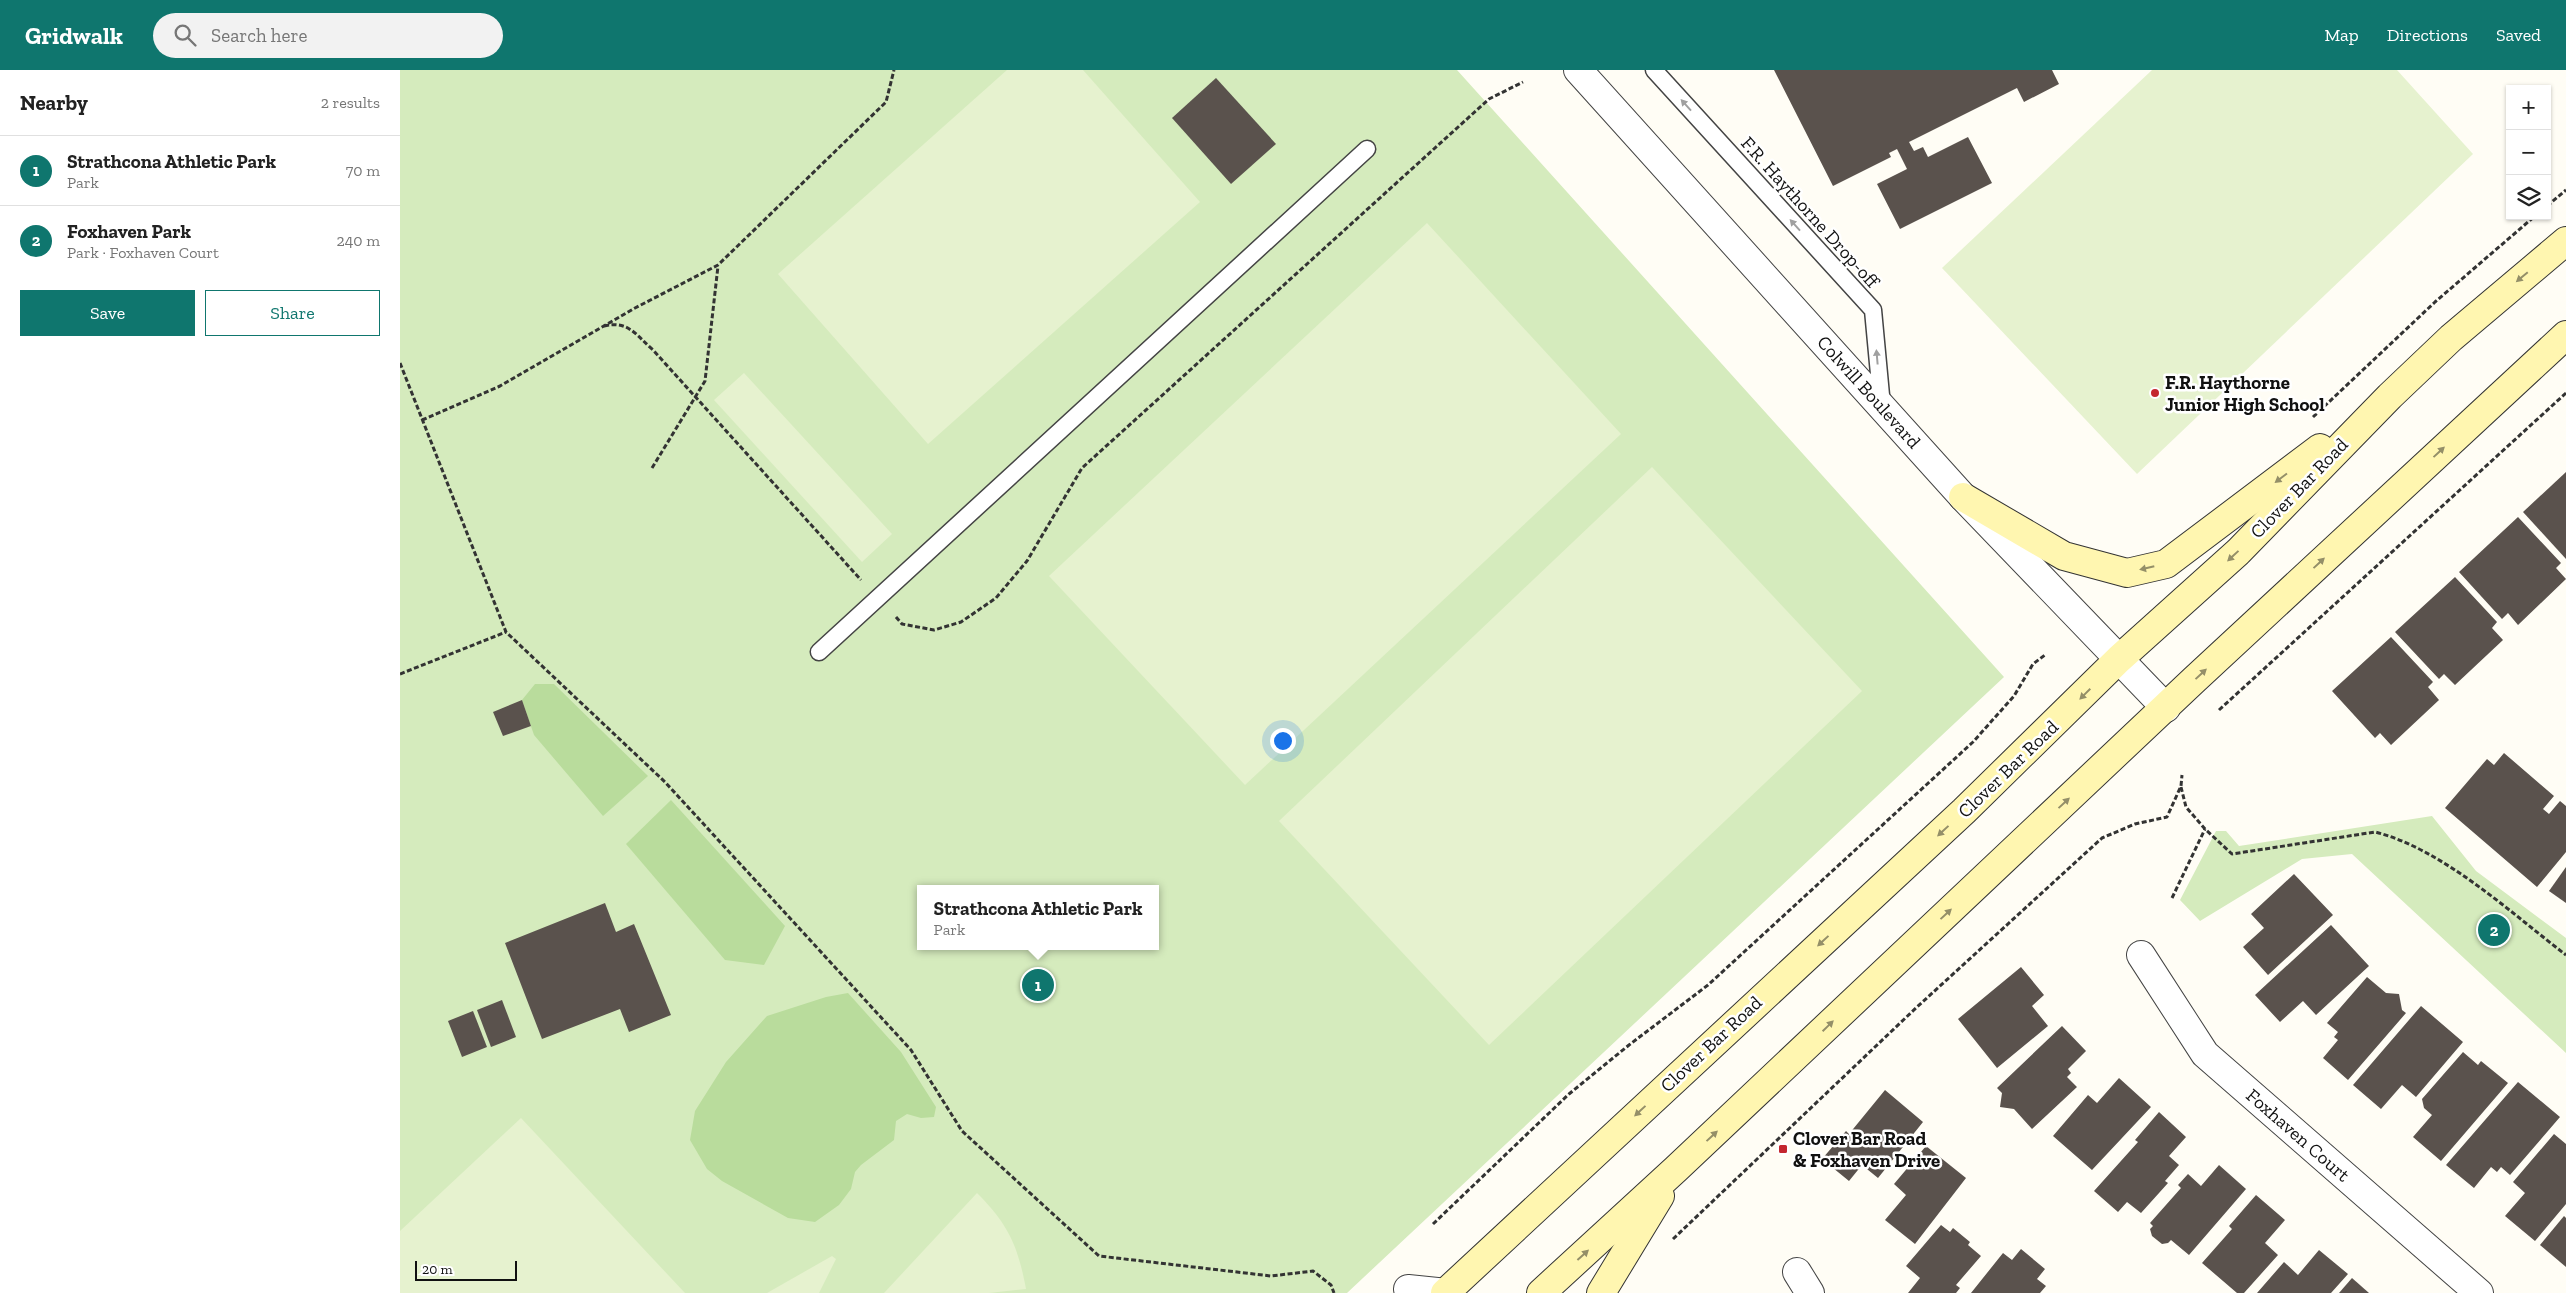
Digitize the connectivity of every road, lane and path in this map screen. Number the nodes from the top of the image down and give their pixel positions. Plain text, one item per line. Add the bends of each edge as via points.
1 (894, 70) edge
2 (1578, 70) edge
3 (1654, 70) edge
4 (1523, 82) dead end
5 (1367, 149) dead end
6 (2566, 190) edge
7 (2551, 203) edge
8 (2531, 220) edge
9 (2566, 241) edge
10 (718, 265) junction
11 (604, 326) junction
12 (2566, 335) edge
13 (400, 363) edge
14 (2566, 393) edge
15 (2390, 396) junction
16 (694, 399) junction
17 (1882, 406) junction
18 (2313, 418) dead end
19 (422, 420) junction
20 (652, 468) dead end
21 (1963, 497) junction
22 (878, 599) junction
23 (506, 632) junction
24 (820, 652) dead end
25 (2045, 655) dead end
26 (2119, 659) junction
27 (400, 674) edge
28 (2166, 708) junction
29 (2219, 710) dead end
30 (2182, 775) dead end
31 (2181, 786) junction
32 (2205, 830) junction
33 (2172, 898) dead end
34 (2141, 955) dead end
35 (2566, 955) edge
36 (1676, 1169) junction
37 (1433, 1224) dead end
38 (1670, 1241) dead end
39 (1334, 1293) edge
40 (1408, 1293) edge
41 (1446, 1293) edge
42 (1541, 1293) edge
43 (1601, 1293) edge
44 (2479, 1293) edge

1 - 10 path via 886,102
2 - 17 street, Colwill Boulevard
17 -> 3 lane, F.R. Haythorne Drop-off via 1873,310
4 - 22 path via 1489,98 1082,468 1027,561 996,598 961,622 934,630 902,624
5 - 22 lane
6 - 7 path
8 - 18 path via 2434,302
9 -> 15 main road, Clover Bar Road via 2451,338
10 - 11 path
10 - 16 path via 706,381
11 - 16 path via 618,322 626,326 653,350
11 - 19 path via 500,386
28 -> 12 main road
13 - 19 path
14 - 29 path
15 -> 21 main road via 2166,564 2127,573 2064,556
15 -> 26 main road, Clover Bar Road via 2238,552
16 - 20 path
16 - 22 path
17 - 21 street, Colwill Boulevard
19 - 23 path
21 - 26 street, Colwill Boulevard
22 - 24 lane
23 - 27 path
23 - 39 path via 665,782 904,1043 962,1131 1099,1256 1271,1276 1313,1271 1331,1285
25 - 37 path via 2033,664 2014,696 1972,742 1708,985 1569,1094
26 - 28 street, Colwill Boulevard
26 -> 41 main road, Clover Bar Road via 1964,811
36 -> 28 main road
30 - 31 path
31 - 32 path via 2186,807
31 - 38 path via 2167,817 2135,824 2102,838
32 - 33 path
32 - 35 path via 2232,854 2375,832 2391,836 2455,870
34 - 44 street, Foxhaven Court via 2205,1054
42 -> 36 main road
36 - 43 main road
40 - 41 street via 1408,1289

